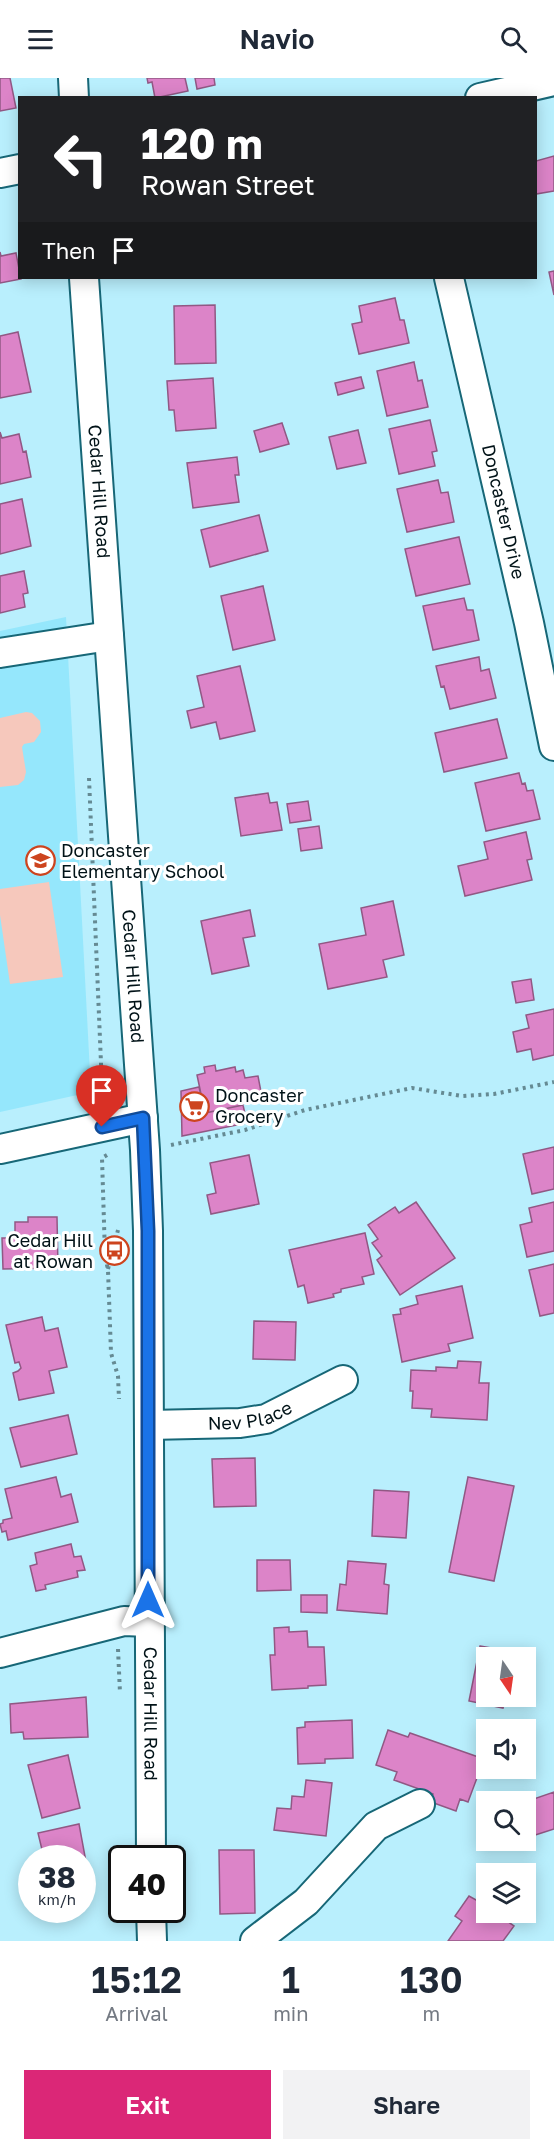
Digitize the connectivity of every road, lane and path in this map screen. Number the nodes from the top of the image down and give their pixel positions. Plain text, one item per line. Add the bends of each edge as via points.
1 (73, 78) edge
2 (543, 81) edge
3 (74, 96) edge
4 (487, 96) edge
5 (18, 169) edge
6 (0, 173) edge
7 (84, 279) edge
8 (449, 279) edge
9 (109, 636) junction
10 (0, 653) edge
11 (554, 746) edge
12 (89, 772) dead end
13 (554, 1082) edge
14 (94, 1102) dead end
15 (143, 1118) junction
16 (0, 1149) edge
17 (145, 1150) junction
18 (110, 1153) dead end
19 (343, 1380) dead end
20 (119, 1408) dead end
21 (150, 1425) junction
22 (148, 1622) junction
23 (0, 1653) edge
24 (420, 1804) dead end
25 (151, 1845) edge
26 (151, 1923) edge
27 (152, 1941) edge
28 (255, 1941) edge

1 - 3 street
2 - 4 street
5 - 6 street
7 - 9 street, Cedar Hill Road
8 - 11 street, Doncaster Drive
9 - 10 street
9 - 15 street, Cedar Hill Road
12 - 14 path via 102,1087
13 - 17 path via 462,1096 412,1088 305,1110 245,1130
15 - 16 street
15 - 17 street, Cedar Hill Road
17 - 21 street, Cedar Hill Road
18 - 20 path via 102,1158 105,1255
19 - 21 street, Nev Place via 266,1419
21 - 22 street, Cedar Hill Road
22 - 23 street via 124,1621
22 - 25 street, Cedar Hill Road
24 - 28 street via 376,1827 306,1902
26 - 27 street

